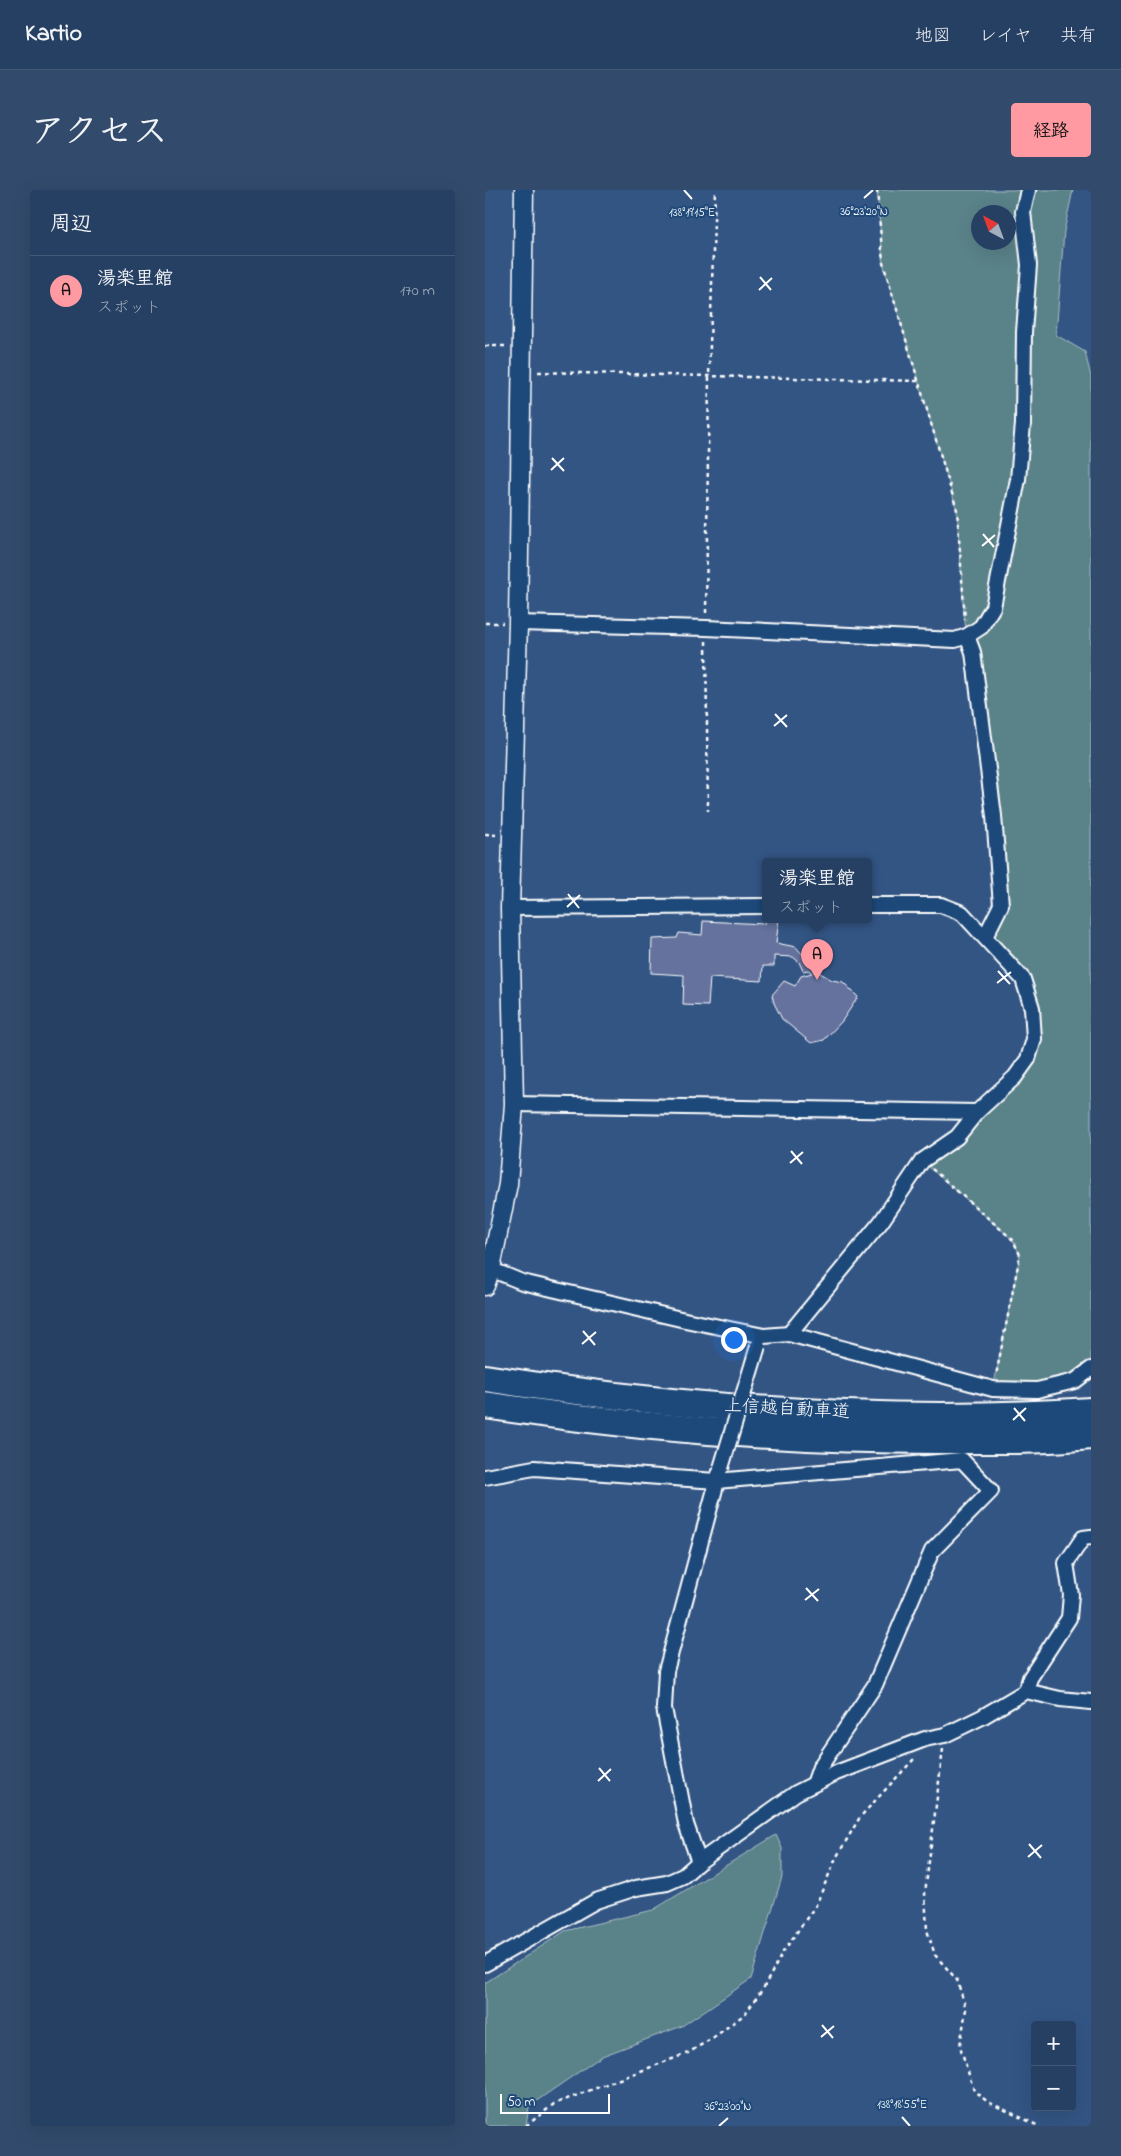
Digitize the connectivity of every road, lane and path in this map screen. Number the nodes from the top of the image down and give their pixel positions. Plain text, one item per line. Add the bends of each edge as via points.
1 (524, 190) edge
2 (715, 190) edge
3 (877, 190) edge
4 (1028, 190) edge
5 (521, 345) junction
6 (485, 346) edge
7 (521, 372) junction
8 (709, 376) junction
9 (919, 381) junction
10 (518, 623) junction
11 (706, 628) junction
12 (967, 636) junction
13 (707, 811) dead end
14 (762, 906) edge
15 (872, 906) edge
16 (510, 908) junction
17 (985, 937) junction
18 (514, 1104) junction
19 (977, 1112) junction
20 (922, 1161) junction
21 (488, 1268) edge
22 (485, 1286) edge
23 (789, 1334) junction
24 (761, 1341) junction
25 (1091, 1369) edge
26 (485, 1378) edge
27 (993, 1389) junction
28 (485, 1405) edge
29 (1091, 1411) edge
30 (1091, 1436) edge
31 (485, 1477) edge
32 (716, 1481) junction
33 (1091, 1537) edge
34 (1026, 1691) junction
35 (1091, 1702) edge
36 (945, 1735) junction
37 (925, 1739) junction
38 (814, 1784) junction
39 (699, 1862) junction
40 (485, 1964) edge
41 (526, 2126) edge
42 (1039, 2126) edge

1 - 5 street
2 - 8 path
3 - 9 path via 883,263
4 - 12 street via 1023,212 1029,265 1018,479 993,607 981,627
5 - 6 path
5 - 7 street
7 - 8 path
7 - 10 street
8 - 9 path
8 - 11 path
9 - 12 path via 957,510
10 - 11 street
10 - 16 street
11 - 12 street via 955,640
11 - 13 path
12 - 17 street via 973,652 994,816 1001,905
14 - 16 street
15 - 17 street via 941,905 961,913
16 - 18 street
17 - 19 street via 1023,979 1032,1008 1034,1039 1028,1059 1015,1077
18 - 19 street
18 - 21 street via 508,1184
19 - 20 street via 957,1137
20 - 23 street via 881,1222
20 - 27 path via 1013,1240 1020,1255
21 - 22 street
21 - 24 street via 522,1282
23 - 24 street
23 - 27 street
24 - 32 street, bridge
25 - 27 street via 1075,1381 1037,1390
26 - 29 highway, 上信越自動車道 via 659,1401 769,1410 879,1415
28 - 30 highway, 上信越自動車道 via 653,1428 769,1436 987,1440
31 - 32 street via 535,1468
32 - 38 street via 962,1460 991,1491 932,1551 875,1685 820,1767
32 - 39 street via 666,1671 664,1708 686,1824
33 - 34 street via 1083,1538 1067,1563 1071,1595 1069,1618 1030,1678
34 - 35 street
34 - 36 street
36 - 37 street
36 - 42 path via 925,1893 927,1930 935,1955 957,1980 965,2009 960,2046 974,2091 988,2102
37 - 38 street
37 - 41 path via 920,1752 860,1816 835,1858 816,1905 745,2014 688,2053 554,2104
38 - 39 street via 796,1793
39 - 40 street via 683,1876 667,1883 636,1888 596,1901

